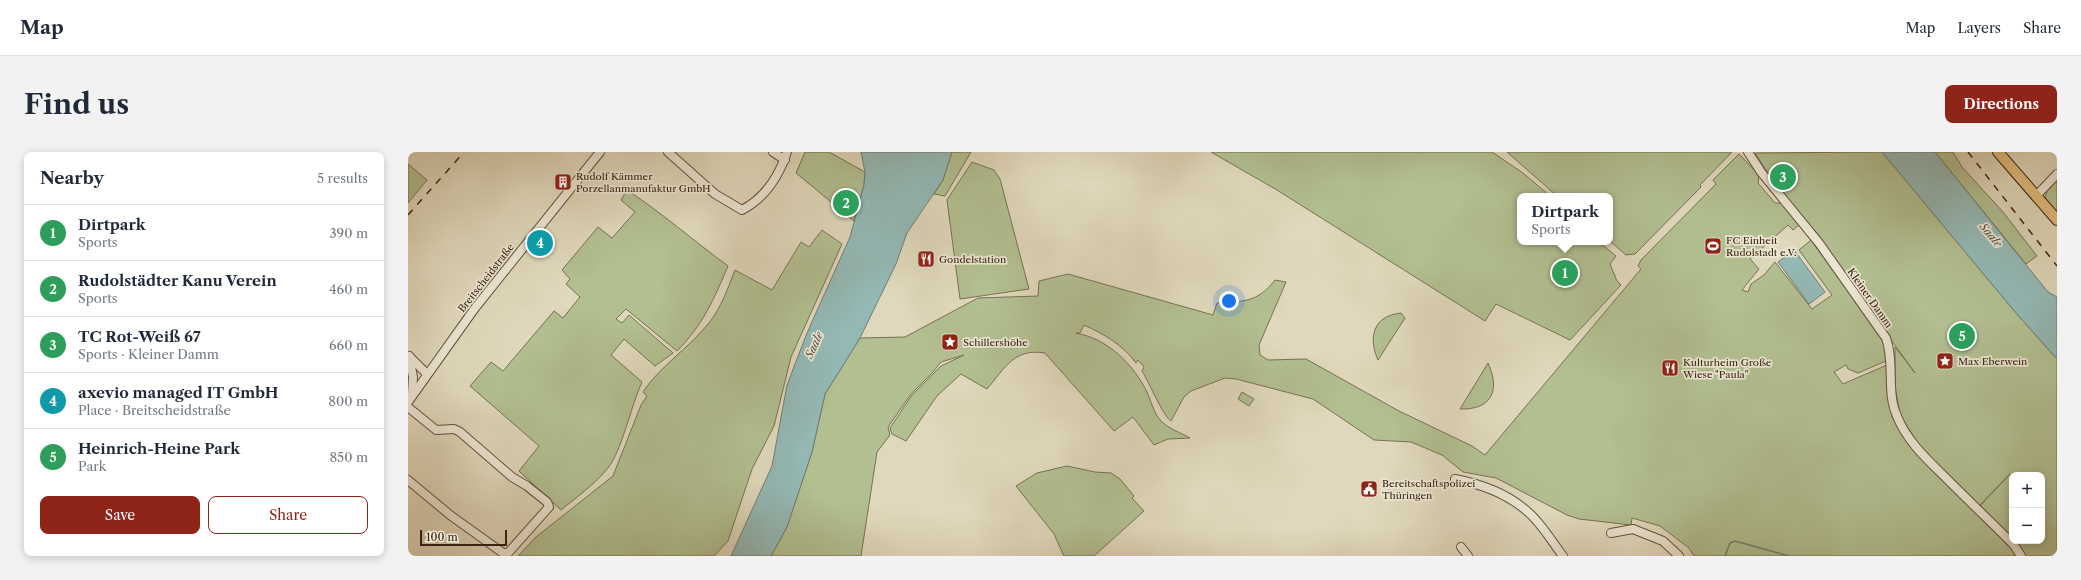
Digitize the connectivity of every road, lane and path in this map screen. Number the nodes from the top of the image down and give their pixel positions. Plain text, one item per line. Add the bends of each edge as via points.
1 (600, 152) edge
2 (668, 152) edge
3 (773, 152) edge
4 (1748, 152) edge
5 (1998, 152) edge
6 (786, 156) edge
7 (2057, 174) edge
8 (2036, 196) junction
9 (2057, 220) edge
10 (408, 355) edge
11 (427, 374) junction
12 (410, 398) edge
13 (408, 408) edge
14 (1455, 479) dead end
15 (408, 480) edge
16 (1611, 533) dead end
17 (1461, 547) dead end
18 (1468, 556) edge
19 (1563, 556) edge
20 (1679, 556) edge
21 (2021, 556) edge

1 - 11 street, Breitscheidstraße via 475,308
2 - 6 street via 715,194 742,210 764,193 775,179
3 - 6 street
4 - 21 street, Kleiner Damm via 1761,172 1819,243 1886,338 1889,345 1891,387 1896,416 1907,435 1921,453 2014,545
5 - 8 main road
7 - 8 street
8 - 9 main road
10 - 11 street
10 - 12 street via 413,377
11 - 12 street, Breitscheidstraße
13 - 15 street via 436,430 454,429 460,432 512,478 547,502 548,507 508,553 503,553 450,515
14 - 19 street via 1483,487 1519,504
16 - 20 street via 1633,529 1662,542
17 - 18 street

